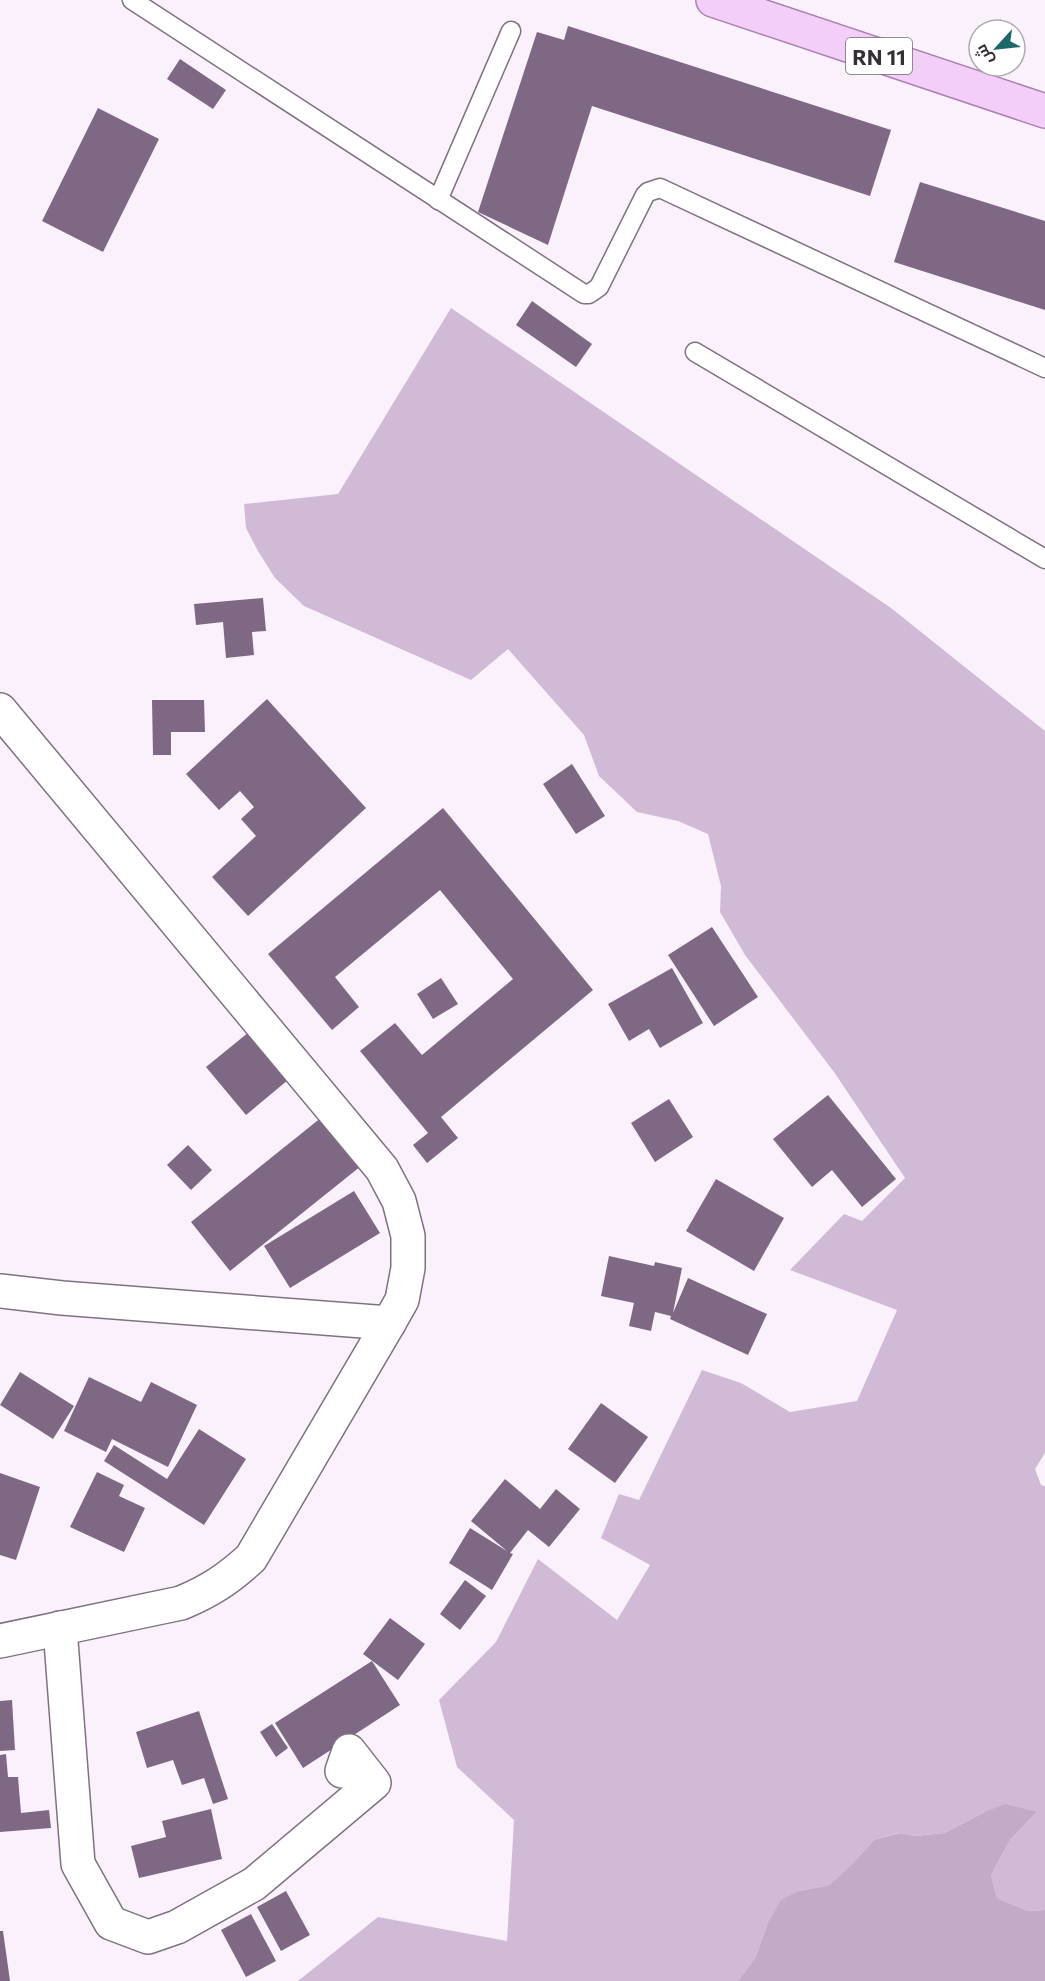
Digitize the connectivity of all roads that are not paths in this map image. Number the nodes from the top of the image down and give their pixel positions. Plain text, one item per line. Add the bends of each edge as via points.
1 (132, 0) edge
2 (713, 0) edge
3 (161, 7) edge
4 (511, 31) dead end
5 (1045, 111) edge
6 (438, 200) junction
7 (695, 352) dead end
8 (1045, 368) edge
9 (1045, 559) edge
10 (0, 710) edge
11 (0, 1291) edge
12 (389, 1323) junction
13 (60, 1628) junction
14 (0, 1641) edge
15 (342, 1771) dead end

1 - 3 lane
2 - 5 main road, RN 11
3 - 6 lane
4 - 6 lane
6 - 8 lane via 589,294 599,287 645,195 660,188
7 - 9 lane
10 - 12 street via 382,1169 399,1201 408,1236 402,1300
11 - 12 street
12 - 13 street via 251,1558 230,1578 181,1603
13 - 14 street
13 - 15 street via 78,1864 111,1923 148,1937 177,1927 254,1884 374,1783 349,1751

